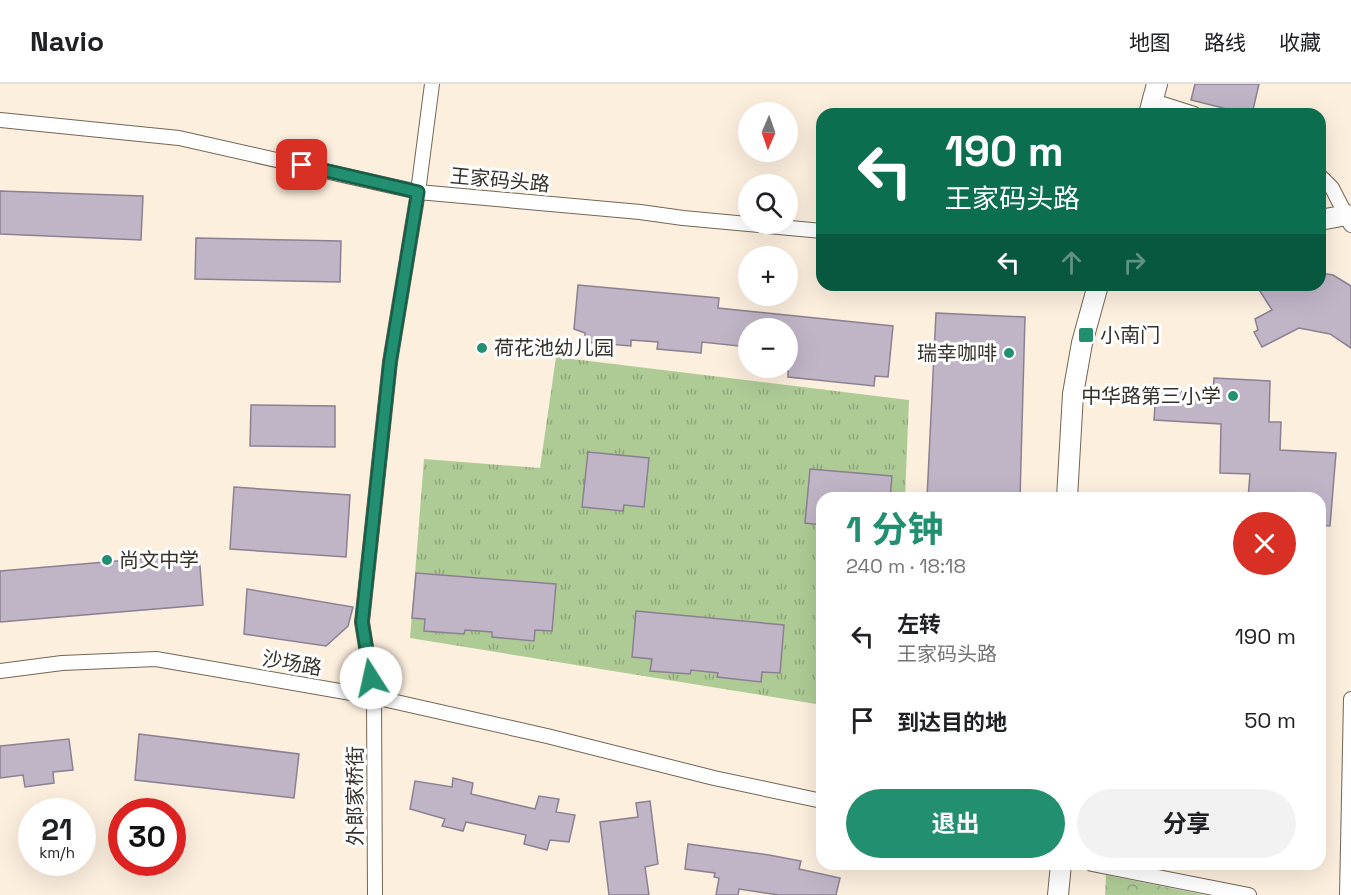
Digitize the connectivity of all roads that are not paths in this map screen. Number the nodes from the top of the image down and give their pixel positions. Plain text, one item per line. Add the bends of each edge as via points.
1 (432, 84) edge
2 (1153, 100) edge
3 (1176, 108) edge
4 (0, 120) edge
5 (1326, 182) edge
6 (418, 192) junction
7 (1326, 220) edge
8 (1349, 220) edge
9 (816, 230) edge
10 (1096, 291) edge
11 (1067, 492) edge
12 (0, 671) edge
13 (374, 697) junction
14 (1351, 699) edge
15 (816, 800) edge
16 (1060, 870) edge
17 (1122, 870) edge
18 (375, 895) edge
19 (1058, 895) edge
20 (1249, 895) edge
21 (1347, 895) edge

1 - 6 street, 外郎家桥街
2 - 3 street
4 - 6 street, 王家码头路 via 179,138
5 - 8 street
6 - 9 street, 王家码头路
6 - 13 street, 外郎家桥街 via 390,362 362,622
7 - 8 street
10 - 11 street via 1073,394
12 - 13 street, 沙场路 via 62,663 156,659
13 - 15 street, 沙场路
13 - 18 street, 外郎家桥街
14 - 21 street
16 - 19 street
17 - 20 street

